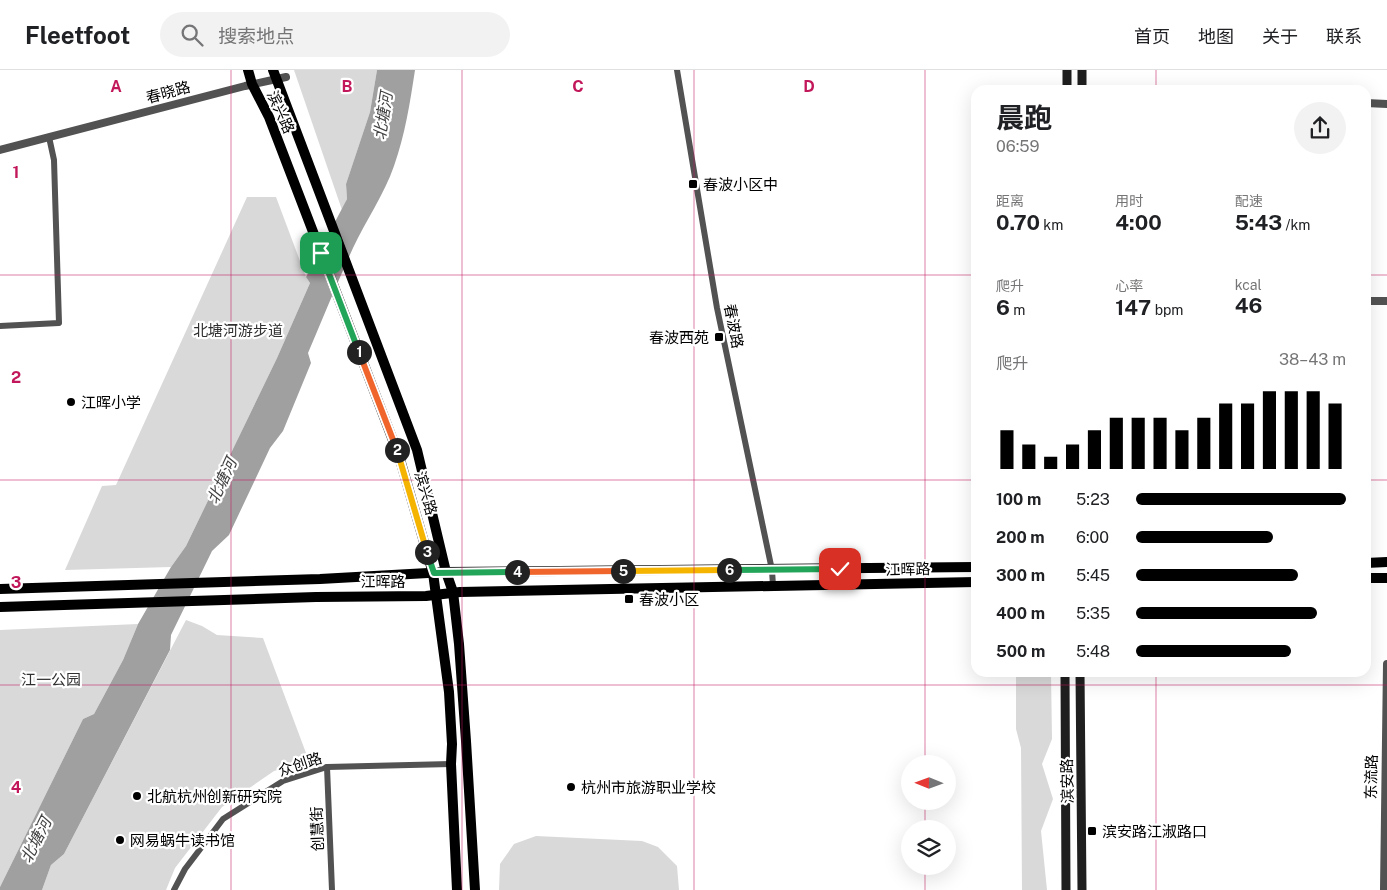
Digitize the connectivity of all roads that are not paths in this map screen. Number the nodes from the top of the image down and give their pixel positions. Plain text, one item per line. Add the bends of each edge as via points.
1 (248, 70) edge
2 (677, 70) edge
3 (1067, 70) edge
4 (1082, 70) edge
5 (278, 75) edge
6 (252, 84) junction
7 (1067, 85) edge
8 (1082, 85) edge
9 (1371, 103) edge
10 (1387, 104) edge
11 (48, 137) junction
12 (0, 150) edge
13 (1371, 301) edge
14 (1387, 301) edge
15 (0, 326) edge
16 (1387, 562) edge
17 (1371, 563) edge
18 (971, 567) edge
19 (772, 570) junction
20 (446, 572) junction
21 (434, 573) junction
22 (1371, 578) edge
23 (1387, 578) edge
24 (971, 582) edge
25 (773, 586) junction
26 (0, 589) edge
27 (453, 592) junction
28 (436, 594) junction
29 (0, 607) edge
30 (1387, 664) edge
31 (1065, 677) edge
32 (1080, 677) edge
33 (451, 764) junction
34 (327, 767) junction
35 (174, 890) edge
36 (332, 890) edge
37 (457, 890) edge
38 (475, 890) edge
39 (1066, 890) edge
40 (1082, 890) edge
41 (1384, 890) edge

1 - 6 main road, 滨兴路
2 - 19 street, 春波路 via 717,308
3 - 7 main road
4 - 8 main road
5 - 6 street, 春晓路
5 - 20 main road, 滨兴路 via 288,111 417,450
6 - 11 street, 春晓路
6 - 21 main road, 滨兴路 via 269,117 399,456
9 - 10 street
11 - 12 street, 春晓路
11 - 15 street via 54,160 59,323
13 - 14 street
16 - 17 main road
18 - 19 main road, 江晖路
19 - 20 main road, 江晖路
19 - 25 street, 春波路
20 - 21 main road, 江晖路
20 - 27 main road, 滨兴路
21 - 26 main road, 江晖路
21 - 28 main road, 滨兴路
22 - 23 main road
24 - 25 main road, 江晖路
25 - 27 main road, 江晖路
27 - 28 main road, 江晖路
27 - 38 main road, 滨兴路
28 - 29 main road, 江晖路
28 - 33 main road, 滨兴路 via 449,692
30 - 41 street, 东流路
31 - 39 main road, 滨安路
32 - 40 main road, 滨安路
33 - 34 street, 众创路
33 - 37 main road, 滨兴路
34 - 35 street, 众创路 via 283,781 223,819 185,869
34 - 36 street, 创慧街

